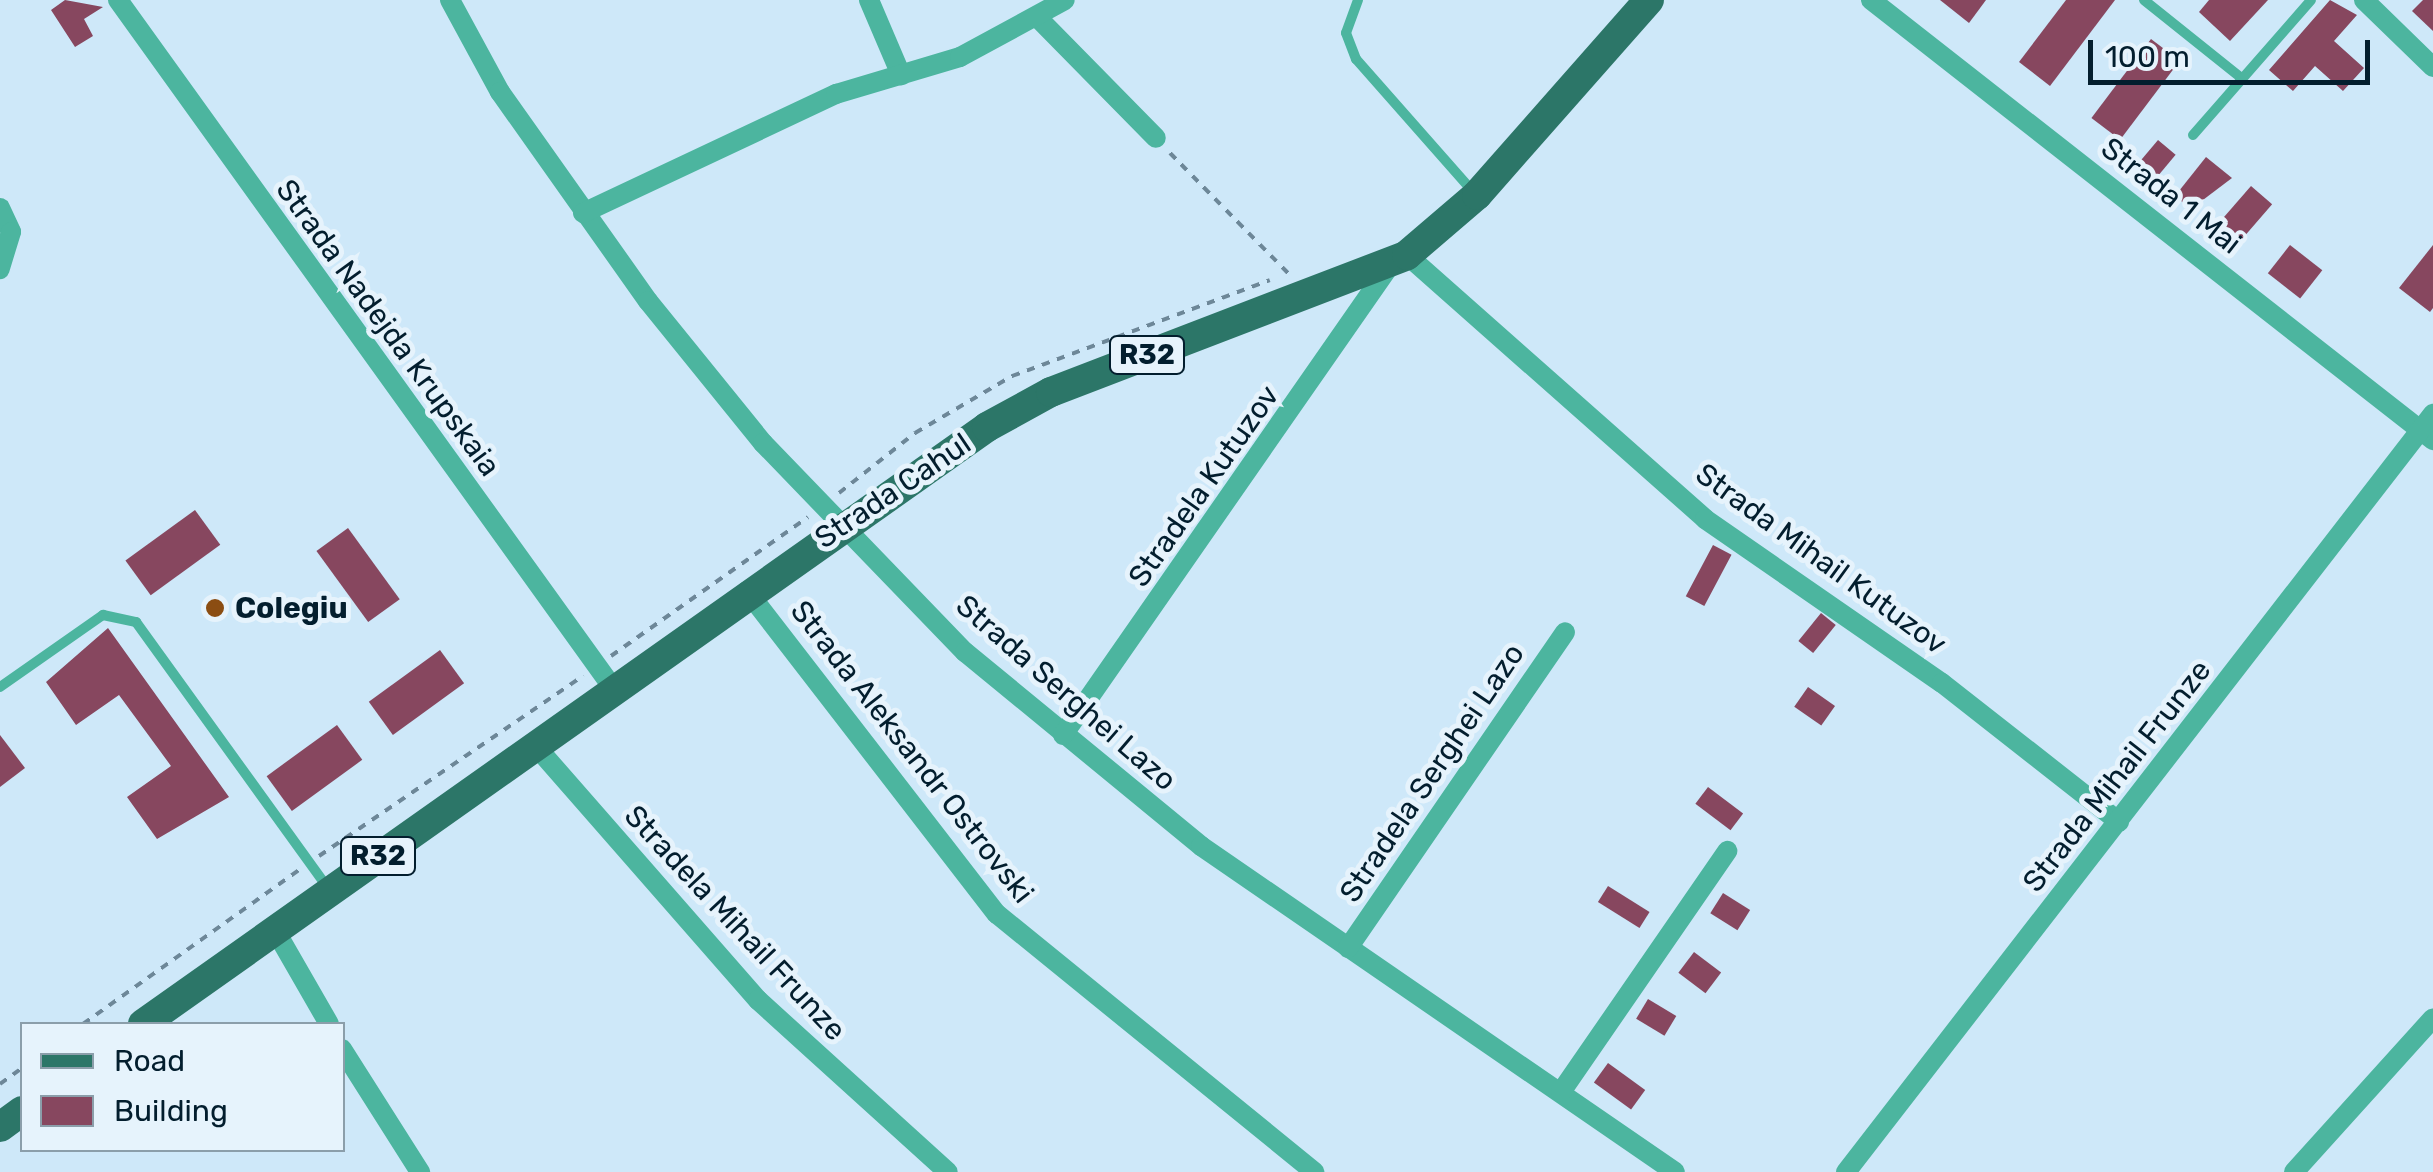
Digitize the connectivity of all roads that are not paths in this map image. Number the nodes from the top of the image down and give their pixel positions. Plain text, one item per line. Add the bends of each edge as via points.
1 (118, 0) edge
2 (450, 0) edge
3 (870, 0) edge
4 (1065, 0) edge
5 (1358, 0) edge
6 (1649, 0) edge
7 (1872, 0) edge
8 (2144, 0) edge
9 (2311, 0) edge
10 (2364, 0) edge
11 (1038, 18) junction
12 (2433, 67) edge
13 (901, 75) junction
14 (2240, 77) junction
15 (2193, 135) dead end
16 (1156, 138) road end
17 (1476, 195) junction
18 (0, 208) edge
19 (583, 213) junction
20 (1398, 261) junction
21 (0, 269) edge
22 (2429, 428) edge
23 (842, 525) junction
24 (747, 591) junction
25 (1565, 632) dead end
26 (0, 687) edge
27 (613, 688) junction
28 (1063, 735) junction
29 (533, 743) junction
30 (2119, 822) junction
31 (1728, 850) dead end
32 (330, 890) junction
33 (276, 930) junction
34 (1348, 948) junction
35 (2433, 1018) edge
36 (146, 1022) edge
37 (327, 1022) edge
38 (345, 1055) edge
39 (1560, 1092) junction
40 (420, 1172) edge
41 (948, 1172) edge
42 (1314, 1172) edge
43 (1675, 1172) edge
44 (1846, 1172) edge
45 (2294, 1172) edge

1 - 27 street, Strada Nadejda Krupskaia
2 - 19 street, Strada Serghei Lazo
3 - 13 street
4 - 11 street
5 - 17 lane via 1346,33 1356,59
6 - 17 main road, Strada Cahul / R32
7 - 22 street, Strada 1 Mai
8 - 14 lane
9 - 14 lane
10 - 12 street
11 - 13 street
11 - 16 street
13 - 19 street via 836,94
14 - 15 lane
17 - 20 main road, Strada Cahul / R32
18 - 21 street via 11,232
19 - 23 street, Strada Serghei Lazo via 763,443
20 - 23 main road, Strada Cahul / R32 via 1051,392
20 - 28 street, Stradela Kutuzov
20 - 30 street, Strada Mihail Kutuzov via 1704,519 1926,672
22 - 30 street, Strada Mihail Frunze
23 - 24 main road, Strada Cahul / R32
23 - 28 street, Strada Serghei Lazo
24 - 27 main road, Strada Cahul / R32
24 - 42 street, Strada Aleksandr Ostrovski via 998,914
25 - 34 street, Stradela Serghei Lazo
26 - 32 lane via 103,616 136,622
27 - 29 main road, Strada Cahul / R32
28 - 34 street, Strada Serghei Lazo
29 - 32 main road, Strada Cahul / R32
29 - 41 street, Stradela Mihail Frunze via 758,1000
30 - 44 street, Strada Mihail Frunze
31 - 39 street
32 - 33 main road, Strada Cahul / R32
33 - 36 main road, Strada Cahul / R32
33 - 37 street
34 - 39 street, Strada Serghei Lazo
35 - 45 street
38 - 40 street
39 - 43 street, Strada Serghei Lazo

